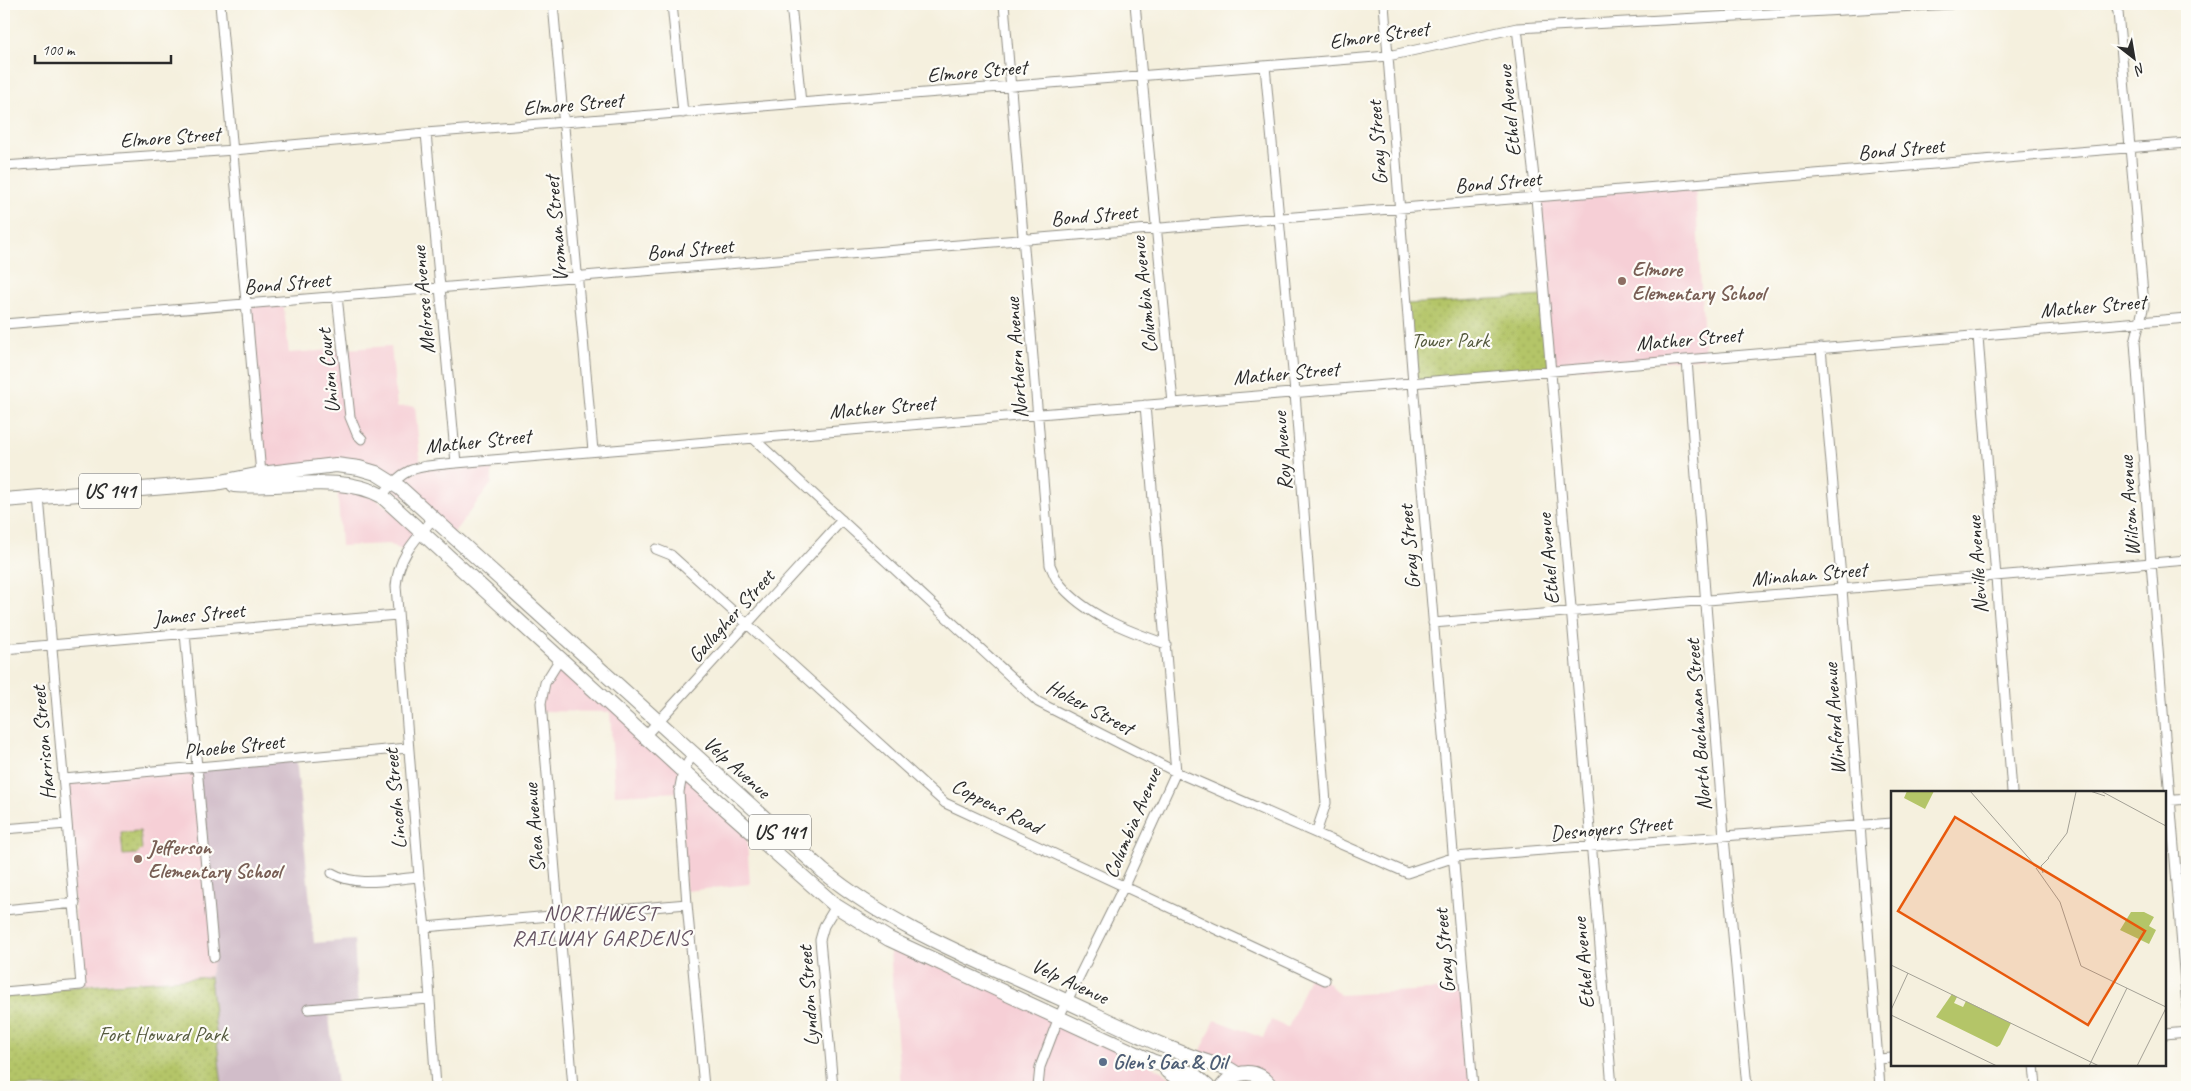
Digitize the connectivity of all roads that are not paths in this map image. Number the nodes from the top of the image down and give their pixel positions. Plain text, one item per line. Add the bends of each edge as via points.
1 (220, 4) edge
2 (554, 4) edge
3 (672, 4) edge
4 (791, 4) edge
5 (1004, 4) edge
6 (1135, 4) edge
7 (1384, 4) edge
8 (1951, 4) edge
9 (2115, 4) edge
10 (1517, 28) junction
11 (1388, 56) junction
12 (1265, 66) junction
13 (1142, 76) junction
14 (1011, 86) junction
15 (800, 103) junction
16 (683, 113) junction
17 (564, 123) junction
18 (426, 133) junction
19 (2187, 143) edge
20 (2130, 148) junction
21 (234, 150) junction
22 (4, 166) edge
23 (1536, 197) junction
24 (1400, 208) junction
25 (1279, 218) junction
26 (1155, 228) junction
27 (1024, 239) junction
28 (577, 276) junction
29 (439, 287) junction
30 (337, 296) junction
31 (246, 304) junction
32 (2187, 318) edge
33 (2140, 322) junction
34 (4, 324) edge
35 (1978, 336) junction
36 (1821, 348) junction
37 (1686, 360) junction
38 (1550, 371) junction
39 (1413, 383) junction
40 (1295, 393) junction
41 (1173, 403) junction
42 (1145, 405) junction
43 (1038, 414) junction
44 (753, 438) junction
45 (362, 439) dead end
46 (593, 451) junction
47 (456, 463) junction
48 (260, 474) junction
49 (392, 482) junction
50 (216, 483) junction
51 (382, 496) junction
52 (39, 497) junction
53 (4, 500) edge
54 (433, 519) junction
55 (842, 520) junction
56 (422, 532) junction
57 (656, 549) dead end
58 (2187, 560) edge
59 (2150, 563) junction
60 (1995, 576) junction
61 (1842, 589) junction
62 (1706, 600) junction
63 (1570, 612) junction
64 (397, 615) junction
65 (1433, 623) junction
66 (747, 626) junction
67 (185, 633) junction
68 (1166, 644) junction
69 (52, 645) junction
70 (4, 649) edge
71 (560, 659) junction
72 (658, 722) junction
73 (645, 736) junction
74 (408, 748) junction
75 (694, 754) junction
76 (197, 768) junction
77 (683, 770) junction
78 (1176, 772) junction
79 (64, 779) junction
80 (2012, 791) edge
81 (2187, 799) edge
82 (2167, 801) edge
83 (1891, 823) edge
84 (67, 824) junction
85 (1860, 825) junction
86 (4, 829) edge
87 (1316, 833) junction
88 (1724, 837) junction
89 (1591, 848) junction
90 (1453, 858) junction
91 (332, 872) dead end
92 (419, 877) junction
93 (1124, 886) junction
94 (75, 904) junction
95 (687, 904) junction
96 (836, 906) junction
97 (4, 910) edge
98 (560, 915) junction
99 (425, 926) junction
100 (214, 957) dead end
101 (1325, 980) dead end
102 (4, 992) edge
103 (429, 999) junction
104 (1067, 1001) junction
105 (308, 1008) dead end
106 (2187, 1008) edge
107 (1059, 1017) junction
108 (2187, 1032) edge
109 (2166, 1034) edge
110 (1891, 1058) edge
111 (1878, 1059) junction
112 (1154, 1062) junction
113 (2034, 1066) edge
114 (1237, 1074) junction
115 (436, 1087) edge
116 (573, 1087) edge
117 (704, 1087) edge
118 (833, 1087) edge
119 (1038, 1087) edge
120 (1191, 1087) edge
121 (1208, 1087) edge
122 (1222, 1087) edge
123 (1271, 1087) edge
124 (1473, 1087) edge
125 (1612, 1087) edge
126 (1747, 1087) edge
127 (1880, 1087) edge
128 (2036, 1087) edge

1 - 21 street
2 - 17 street, Vroman Street
3 - 16 street
4 - 15 street
5 - 14 street, Northern Avenue
6 - 13 street, Columbia Avenue
7 - 11 street, Gray Street
8 - 10 street, Elmore Street
9 - 20 street, Wilson Avenue
10 - 11 street, Elmore Street
10 - 23 street, Ethel Avenue
11 - 12 street, Elmore Street
11 - 24 street, Gray Street
12 - 13 street, Elmore Street
12 - 25 street, Roy Avenue
13 - 14 street, Elmore Street
13 - 26 street, Columbia Avenue
14 - 15 street, Elmore Street
14 - 27 street, Northern Avenue
15 - 16 street, Elmore Street
16 - 17 street, Elmore Street
17 - 18 street, Elmore Street
17 - 28 street, Vroman Street
18 - 21 street, Elmore Street
18 - 29 street, Melrose Avenue
19 - 20 street, Bond Street
20 - 23 street, Bond Street
20 - 33 street, Wilson Avenue via 2144,305
21 - 22 street, Elmore Street
21 - 31 street
23 - 24 street, Bond Street
23 - 38 street, Ethel Avenue
24 - 25 street, Bond Street
24 - 39 street, Gray Street
25 - 26 street, Bond Street
25 - 40 street, Roy Avenue
26 - 27 street, Bond Street
26 - 41 street, Columbia Avenue
27 - 28 street, Bond Street
27 - 43 street, Northern Avenue
28 - 29 street, Bond Street
28 - 46 street, Vroman Street
29 - 30 street, Bond Street
29 - 47 street, Melrose Avenue
30 - 31 street, Bond Street
30 - 45 street, Union Court via 350,417 356,434
31 - 34 street, Bond Street
31 - 48 street
32 - 33 street, Mather Street
33 - 35 street, Mather Street
33 - 59 street, Wilson Avenue via 2135,342
35 - 36 street, Mather Street
35 - 60 street, Neville Avenue
36 - 37 street, Mather Street
36 - 61 street, Winford Avenue
37 - 38 street, Mather Street
37 - 62 street, North Buchanan Street
38 - 39 street, Mather Street
38 - 63 street, Ethel Avenue
39 - 40 street, Mather Street
39 - 65 street, Gray Street
40 - 41 street, Mather Street
40 - 87 street, Roy Avenue via 1326,803
41 - 42 street, Mather Street
42 - 43 street, Mather Street
42 - 68 street, Columbia Avenue
43 - 44 street, Mather Street
43 - 68 street, Northern Avenue via 1050,565 1058,582 1088,610
44 - 46 street, Mather Street
44 - 55 street, Holzer Street
46 - 47 street, Mather Street
47 - 49 street, Mather Street via 413,468
48 - 49 main road, US 141 via 336,465 376,473
48 - 50 main road, US 141
49 - 51 street, Mather Street
49 - 54 main road, Velp Avenue / US 141
50 - 51 main road, US 141 via 247,486 339,484 363,488
50 - 52 main road, US 141
51 - 56 main road, Velp Avenue / US 141
52 - 53 main road, US 141
52 - 69 street, Harrison Street
54 - 56 street, Lincoln Street
54 - 72 main road, Velp Avenue / US 141
55 - 66 street, Gallagher Street
55 - 78 street, Holzer Street via 1038,702
56 - 64 street, Lincoln Street via 399,566
56 - 71 main road, Velp Avenue / US 141
57 - 66 street, Coppens Road via 671,555
58 - 59 street, Minahan Street
59 - 60 street, Minahan Street
59 - 82 street, Wilson Avenue
60 - 61 street, Minahan Street
60 - 80 street, Neville Avenue
61 - 62 street, Minahan Street
61 - 85 street, Winford Avenue
62 - 63 street, Minahan Street
62 - 88 street, North Buchanan Street
63 - 65 street, Minahan Street
63 - 89 street, Ethel Avenue
64 - 67 street, James Street
64 - 74 street, Lincoln Street
65 - 90 street, Gray Street
66 - 72 street, Gallagher Street
66 - 93 street, Coppens Road via 946,803
67 - 69 street, James Street
67 - 76 street
68 - 78 street, Columbia Avenue
69 - 70 street, James Street
69 - 79 street, Harrison Street
71 - 73 main road, Velp Avenue / US 141
71 - 98 street, Shea Avenue via 545,683 541,703
72 - 73 street, Gallagher Street
72 - 75 main road, Velp Avenue / US 141
73 - 77 main road, Velp Avenue / US 141
74 - 76 street, Phoebe Street
74 - 92 street, Lincoln Street
75 - 77 street
75 - 104 main road, Velp Avenue / US 141 via 823,871 874,909 908,928
76 - 79 street, Phoebe Street
76 - 100 street
77 - 95 street via 679,792
77 - 96 main road, Velp Avenue / US 141
78 - 87 street, Holzer Street
78 - 93 street, Columbia Avenue
79 - 84 street, Harrison Street
81 - 82 street
82 - 106 street, Wilson Avenue
83 - 85 street, Desnoyers Street
84 - 86 street
84 - 94 street, Harrison Street
85 - 88 street, Desnoyers Street
85 - 111 street, Winford Avenue
87 - 90 street, Holzer Street via 1407,873
88 - 89 street, Desnoyers Street
88 - 126 street, North Buchanan Street
89 - 90 street, Desnoyers Street
89 - 125 street, Ethel Avenue
90 - 124 street, Gray Street
91 - 92 street via 345,880 358,882
92 - 99 street, Lincoln Street
93 - 101 street, Coppens Road
93 - 104 street, Columbia Avenue
94 - 97 street
94 - 102 street, Harrison Street via 81,985
95 - 98 street
95 - 117 street
96 - 107 main road, Velp Avenue / US 141 via 889,939
96 - 118 street, Lyndon Street via 820,940
98 - 99 street
98 - 116 street, Shea Avenue
99 - 103 street, Lincoln Street
103 - 105 street
103 - 115 street, Lincoln Street
104 - 107 street, Columbia Avenue
104 - 114 main road, Velp Avenue / US 141 via 1165,1047
107 - 112 main road, Velp Avenue / US 141
107 - 119 street, Columbia Avenue via 1040,1067
108 - 109 street
110 - 111 street
111 - 127 street, Winford Avenue
112 - 120 main road
112 - 121 main road, Velp Avenue / US 141 via 1193,1074
113 - 128 street
114 - 122 main road
114 - 123 main road, Velp Avenue via 1256,1074

